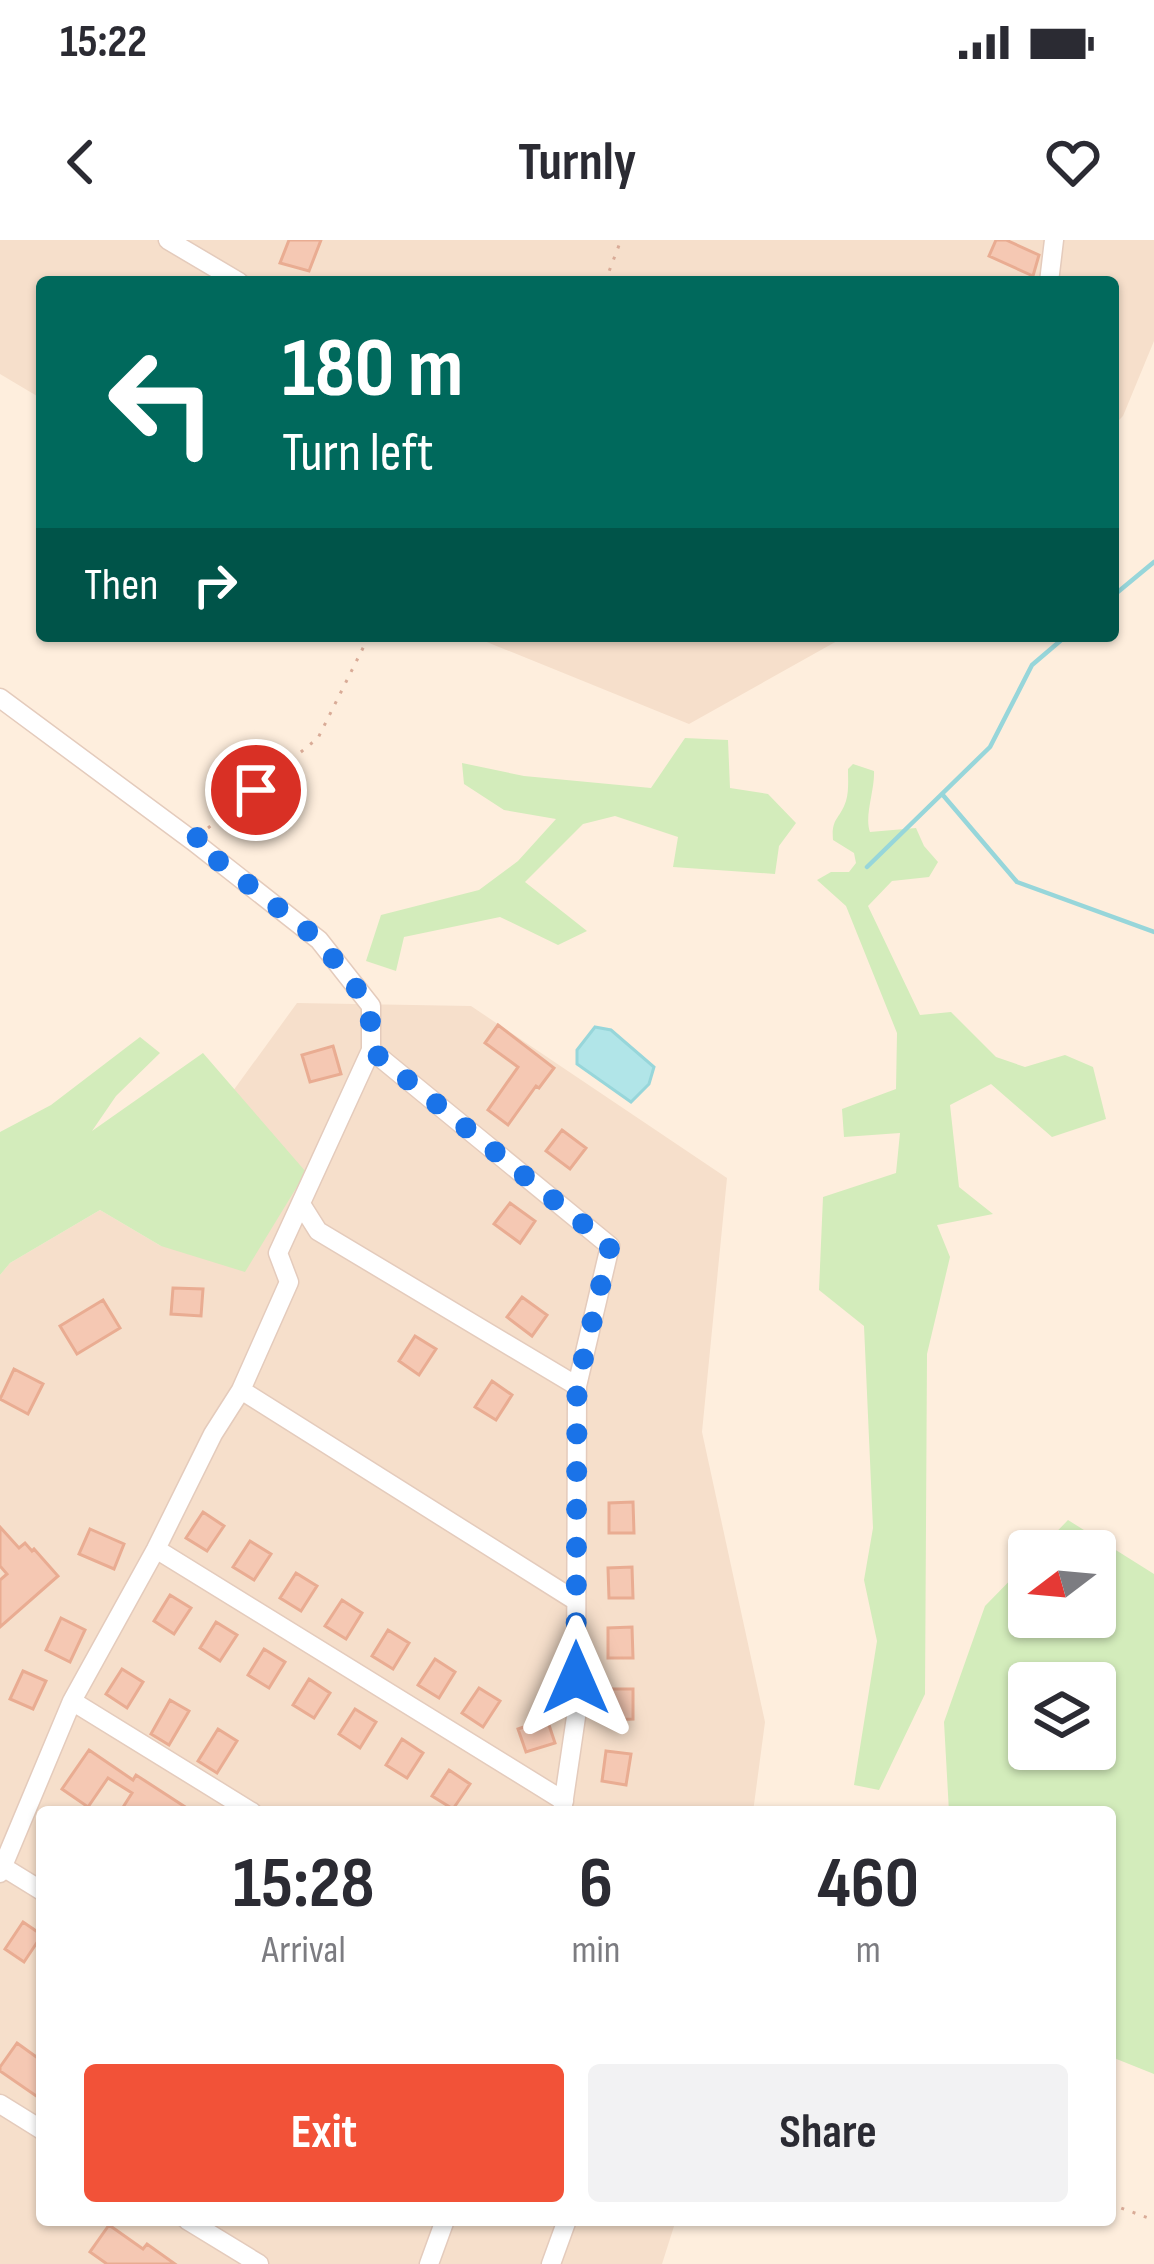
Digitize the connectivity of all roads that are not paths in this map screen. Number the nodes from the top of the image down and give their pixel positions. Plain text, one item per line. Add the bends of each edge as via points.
1 (168, 240) edge
2 (1054, 240) edge
3 (229, 276) edge
4 (1050, 276) edge
5 (0, 698) edge
6 (371, 1050) junction
7 (301, 1204) junction
8 (577, 1386) junction
9 (241, 1390) junction
10 (156, 1549) junction
11 (576, 1601) junction
12 (72, 1700) junction
13 (242, 1806) edge
14 (562, 1806) edge
15 (1, 1870) edge
16 (36, 1888) edge
17 (0, 2104) edge
18 (36, 2126) edge
19 (197, 2226) edge
20 (443, 2226) edge
21 (565, 2226) edge
22 (259, 2264) edge
23 (429, 2264) edge
24 (551, 2264) edge

1 - 3 street
2 - 4 street
5 - 6 street via 319,940 370,1006
6 - 7 street
6 - 8 street via 610,1246
7 - 8 street via 318,1231
7 - 9 street via 278,1253 289,1282
8 - 11 street
9 - 10 street
9 - 11 street
10 - 12 street
10 - 14 street
11 - 14 street via 576,1717
12 - 13 street
12 - 15 street
15 - 16 street
17 - 18 street
19 - 22 street
20 - 23 street
21 - 24 street

